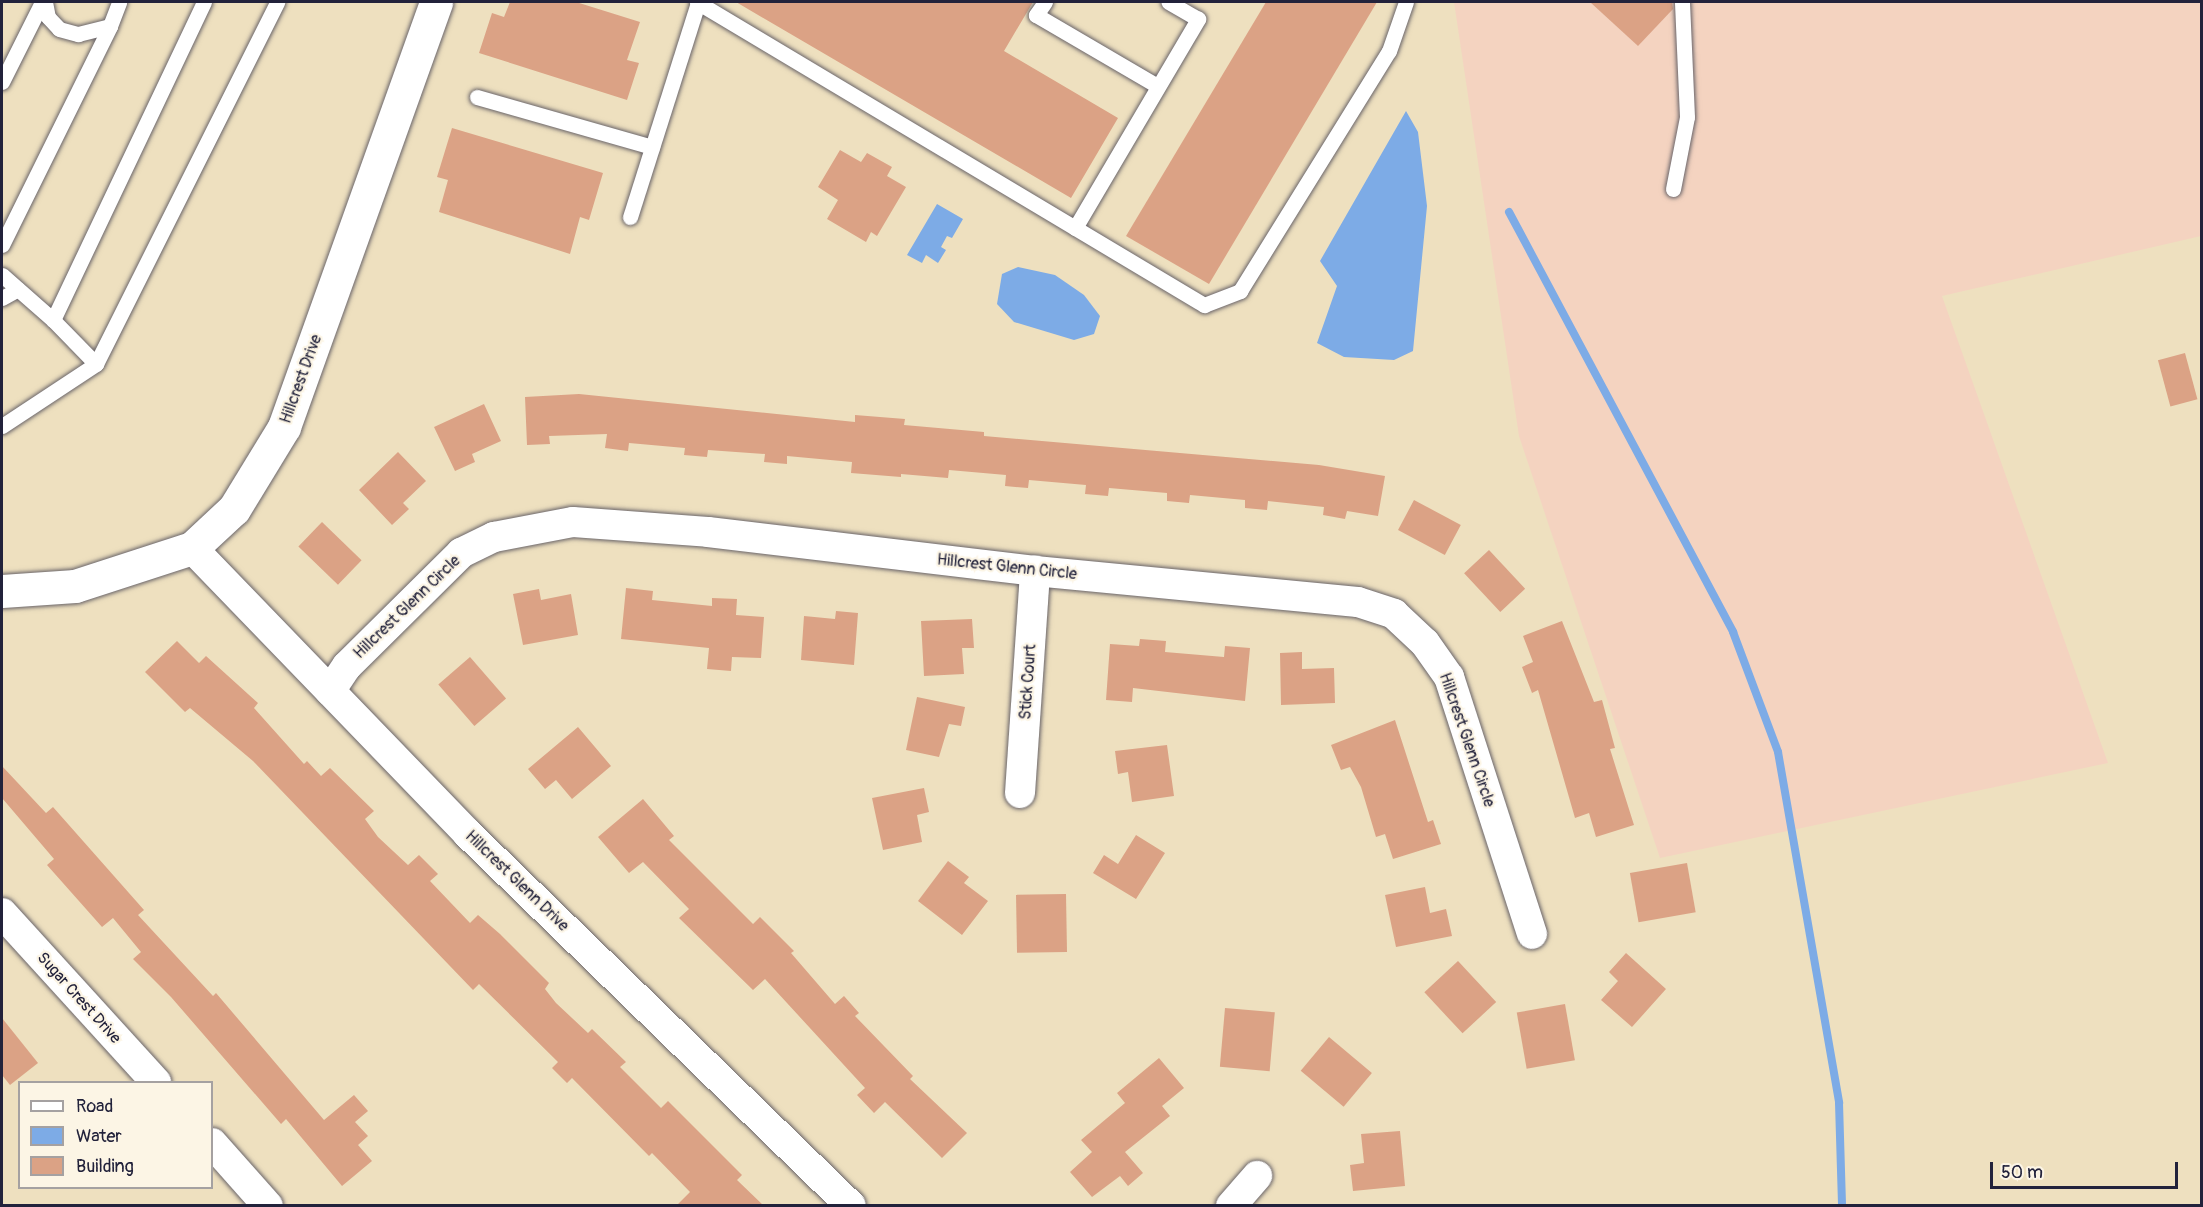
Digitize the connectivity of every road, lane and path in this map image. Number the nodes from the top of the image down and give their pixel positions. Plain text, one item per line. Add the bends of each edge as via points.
1 (44, 2) edge
2 (119, 2) edge
3 (204, 2) edge
4 (277, 2) edge
5 (436, 2) edge
6 (698, 2) edge
7 (1045, 2) edge
8 (1168, 2) edge
9 (1406, 2) edge
10 (1682, 2) edge
11 (110, 26) junction
12 (2, 82) edge
13 (1156, 85) junction
14 (477, 98) dead end
15 (652, 147) junction
16 (1673, 189) dead end
17 (630, 217) dead end
18 (1075, 228) junction
19 (2, 245) edge
20 (2, 275) edge
21 (18, 289) junction
22 (2, 298) edge
23 (53, 320) junction
24 (96, 364) junction
25 (2, 426) edge
26 (192, 548) junction
27 (1035, 571) junction
28 (2, 591) edge
29 (330, 691) junction
30 (1020, 793) dead end
31 (2, 913) edge
32 (1532, 934) dead end
33 (154, 1081) edge
34 (213, 1144) edge
35 (1257, 1176) dead end
36 (268, 1206) edge
37 (851, 1206) edge
38 (1231, 1206) edge

1 - 11 lane via 58,29 78,34
1 - 12 lane
2 - 11 lane
3 - 23 lane
4 - 24 lane
5 - 26 street, Hillcrest Drive via 284,427 234,509
6 - 15 lane
6 - 18 lane
7 - 13 lane via 1036,15
8 - 13 lane via 1198,19
9 - 18 lane via 1389,51 1240,291 1204,305
10 - 16 lane via 1687,117
11 - 19 lane
13 - 18 lane
14 - 15 lane
15 - 17 lane
20 - 21 lane
21 - 22 lane
21 - 23 lane
23 - 24 lane
24 - 25 lane
26 - 28 street, Hillcrest Drive via 75,586
26 - 29 street, Hillcrest Glenn Drive
27 - 29 street, Hillcrest Glenn Circle via 708,532 573,522 495,537 461,553 347,666
27 - 30 street, Stick Court
27 - 32 street, Hillcrest Glenn Circle via 1358,602 1394,614 1425,643 1449,677
29 - 37 street, Hillcrest Glenn Drive via 476,841
31 - 33 street, Sugar Crest Drive
34 - 36 street
35 - 38 street

